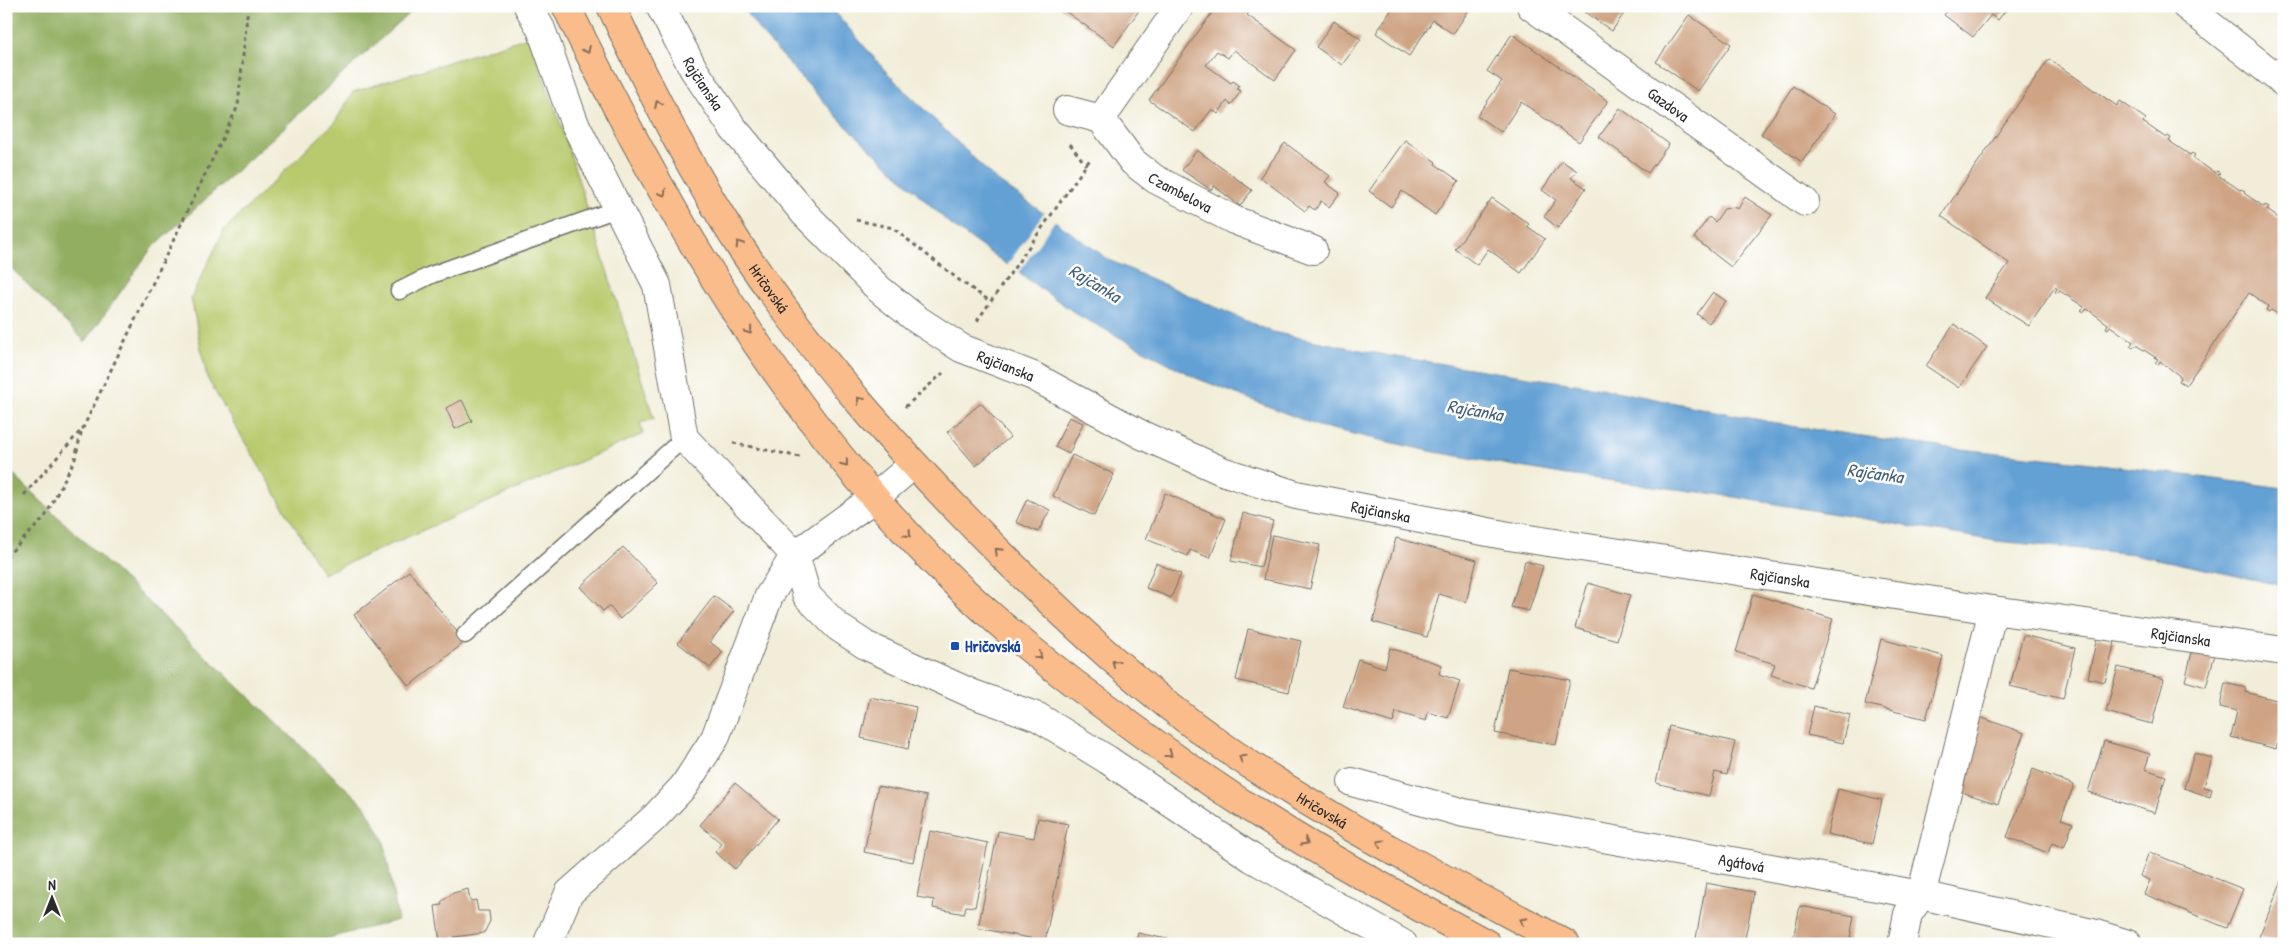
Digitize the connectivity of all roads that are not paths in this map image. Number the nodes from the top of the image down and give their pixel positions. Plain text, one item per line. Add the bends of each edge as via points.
1 (528, 6) edge
2 (566, 6) edge
3 (611, 6) edge
4 (660, 6) edge
5 (1180, 6) edge
6 (1531, 6) edge
7 (2186, 6) edge
8 (2284, 83) edge
9 (1067, 110) dead end
10 (1102, 119) junction
11 (1805, 202) dead end
12 (617, 210) junction
13 (1313, 250) dead end
14 (399, 291) dead end
15 (684, 438) junction
16 (914, 464) junction
17 (874, 498) junction
18 (795, 555) junction
19 (1993, 610) junction
20 (465, 636) dead end
21 (2284, 651) edge
22 (1352, 782) dead end
23 (1921, 895) junction
24 (549, 940) dead end
25 (1403, 944) edge
26 (1487, 944) edge
27 (1566, 944) edge
28 (1902, 944) edge
29 (2128, 944) edge

1 - 12 street via 541,29 574,122
2 -> 17 main road via 626,126 709,272 781,377
16 -> 3 main road, Hričovská via 817,351 741,247 661,110
4 - 19 street, Rajčianska via 694,70 733,128 805,214 880,290 961,348 1033,376 1142,435 1222,471 1296,495 1509,536
5 - 10 street
6 - 11 street, Gazdova
7 - 8 street
9 - 10 street
10 - 13 street, Czambelova via 1133,162 1155,178 1234,220
12 - 14 lane via 431,275
12 - 15 street via 657,286
15 - 18 street
15 - 20 lane
16 - 17 street
27 -> 16 main road, Hričovská via 1375,840 1222,746 1099,650
17 - 18 street
17 -> 26 main road via 943,572 1017,639 1136,730 1266,819
18 - 24 street via 770,596 710,746 684,786 654,818 569,893
18 - 25 street via 807,596 838,627 860,641 973,694 1038,717 1108,760 1252,858
19 - 21 street, Rajčianska
19 - 23 street
22 - 23 street, Agátová via 1464,813
23 - 28 street via 1908,914
23 - 29 street, Agátová

